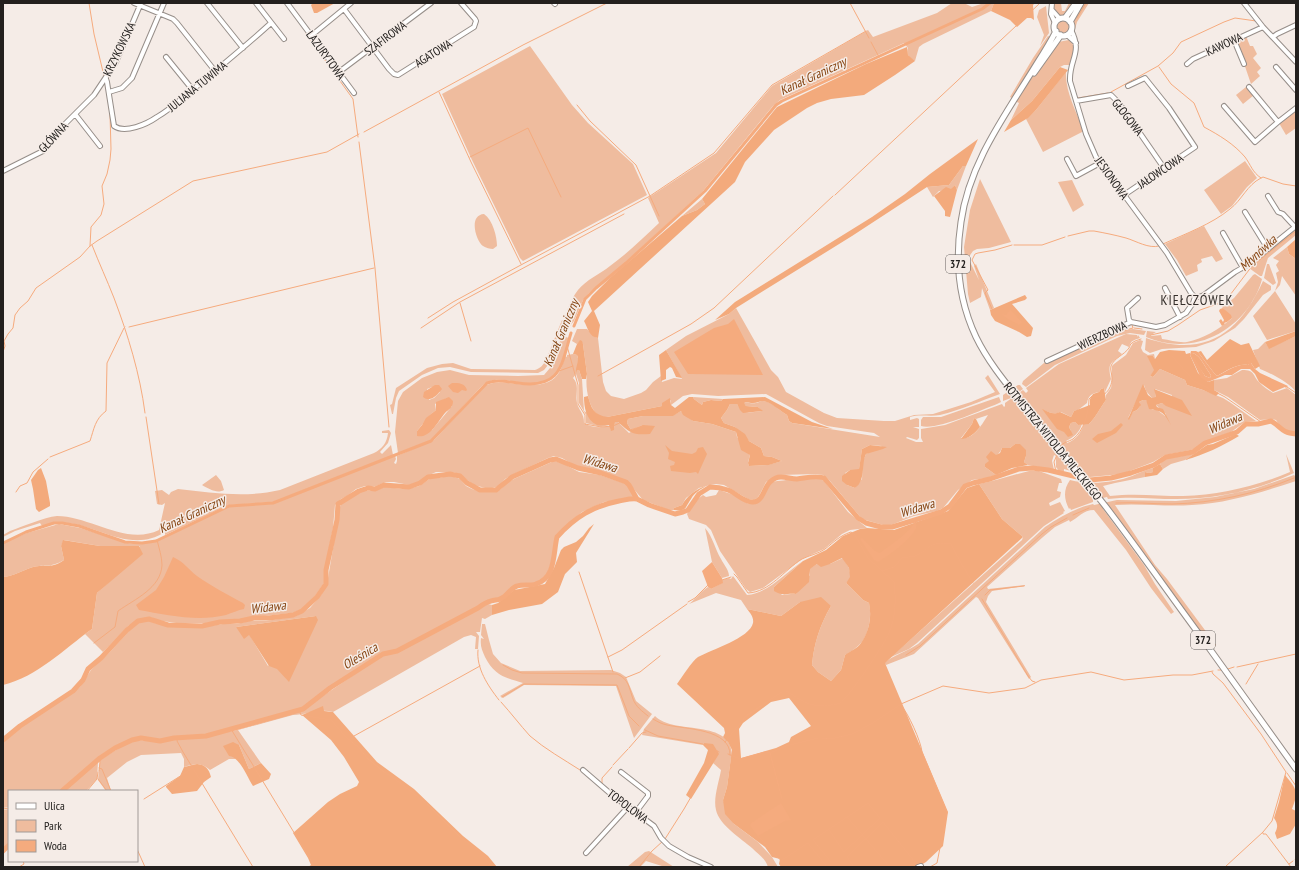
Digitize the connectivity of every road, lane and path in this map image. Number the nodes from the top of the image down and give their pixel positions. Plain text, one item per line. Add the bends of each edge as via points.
1 (134, 3) edge
2 (164, 3) edge
3 (207, 3) edge
4 (256, 3) edge
5 (287, 3) edge
6 (351, 3) edge
7 (431, 3) edge
8 (461, 3) edge
9 (1052, 3) edge
10 (1076, 3) edge
11 (1081, 3) edge
12 (1244, 3) edge
13 (140, 4) edge
14 (344, 9) junction
15 (159, 14) junction
16 (1060, 20) junction
17 (1070, 22) junction
18 (272, 23) junction
19 (1296, 25) edge
20 (1262, 27) junction
21 (1071, 30) junction
22 (1056, 31) junction
23 (312, 35) junction
24 (1064, 35) junction
25 (1273, 37) junction
26 (284, 39) dead end
27 (1234, 40) junction
28 (1076, 44) junction
29 (243, 48) junction
30 (372, 48) junction
31 (166, 57) dead end
32 (1296, 62) edge
33 (1187, 64) dead end
34 (1244, 64) dead end
35 (1276, 67) dead end
36 (215, 71) junction
37 (339, 72) junction
38 (1029, 78) junction
39 (106, 79) junction
40 (1128, 86) dead end
41 (1249, 87) dead end
42 (192, 89) junction
43 (1296, 90) edge
44 (109, 92) junction
45 (96, 94) joint
46 (354, 94) dead end
47 (1076, 101) junction
48 (1224, 106) dead end
49 (1296, 108) edge
50 (75, 114) junction
51 (1278, 122) junction
52 (100, 146) dead end
53 (1067, 159) dead end
54 (1100, 163) junction
55 (1164, 168) junction
56 (3, 171) edge
57 (1124, 195) junction
58 (1268, 196) dead end
59 (1244, 212) dead end
60 (1296, 227) edge
61 (1223, 233) dead end
62 (1268, 249) junction
63 (1243, 268) junction
64 (1165, 288) dead end
65 (1195, 297) junction
66 (1138, 298) dead end
67 (1180, 316) junction
68 (1131, 322) junction
69 (1046, 361) dead end
70 (1296, 769) edge
71 (583, 770) dead end
72 (621, 772) dead end
73 (628, 807) junction
74 (636, 812) junction
75 (586, 853) dead end
76 (711, 867) edge
77 (918, 867) edge
78 (921, 867) edge

1 - 13 street
2 - 15 street
3 - 29 street
4 - 18 street
5 - 23 street, LAZURYTOWA
6 - 14 street
7 - 30 street, SZAFIROWA
8 - 30 street, AGATOWA via 475,19 474,27 398,75 391,72
9 - 16 street via 1052,10
10 - 16 main road
11 - 17 main road
12 - 20 street
13 - 15 street
13 - 39 street, KRZYKOWSKA via 116,62
14 - 23 street
14 - 30 street
15 - 36 street via 177,23
15 - 44 street via 131,80 122,88
16 - 17 main road
16 - 22 main road via 1054,27
17 - 21 main road
18 - 26 street
18 - 29 street, JULIANA TUWIMA
19 - 25 street
20 - 25 street
20 - 27 street, KAWOWA
21 - 24 main road, 372
21 - 28 street, JESIONOWA
22 - 24 main road
22 - 38 main road, ROTMISTRZA WITOLDA PILECKIEGO / 372
23 - 37 street, LAZURYTOWA
24 - 28 street
24 - 38 main road, ROTMISTRZA WITOLDA PILECKIEGO / 372
25 - 32 street
27 - 33 street, KAWOWA
27 - 34 street
28 - 47 street, JESIONOWA via 1070,77
29 - 36 street, JULIANA TUWIMA
30 - 37 street, SZAFIROWA
31 - 42 street
35 - 43 street
36 - 42 street, JULIANA TUWIMA
37 - 46 street, LAZURYTOWA
38 - 70 main road, ROTMISTRZA WITOLDA PILECKIEGO / 372 via 983,154 962,214 958,243 959,278 971,325 984,351 1009,387 1105,506
39 - 44 street
39 - 45 street, KRZYKOWSKA
40 - 55 street, JAŁOWCOWA via 1145,78 1195,147
41 - 51 street
42 - 44 street, JULIANA TUWIMA via 164,113 151,121 129,128 114,126
45 - 50 street, GŁÓWNA
47 - 54 street, JESIONOWA via 1088,140
47 - 55 street, GŁOGOWA via 1111,95 1120,103
48 - 51 street via 1255,142
49 - 51 street
50 - 52 street
50 - 56 street, GŁÓWNA via 43,151
53 - 54 street via 1076,176
54 - 57 street, JESIONOWA
55 - 57 street, JAŁOWCOWA
57 - 65 street, JESIONOWA via 1167,253
58 - 60 street via 1278,212
59 - 62 street
60 - 62 street
61 - 63 street
62 - 63 street
63 - 65 street via 1204,295
64 - 67 street
65 - 67 street, WIERZBOWA via 1189,309
66 - 68 street via 1127,308
67 - 68 street, WIERZBOWA via 1162,327
68 - 69 street, WIERZBOWA
71 - 73 street, TOPOLOWA
72 - 74 street via 648,793
73 - 74 street, TOPOLOWA
73 - 75 street
74 - 76 street, TOPOLOWA via 656,828 664,841 688,857
77 - 78 street

